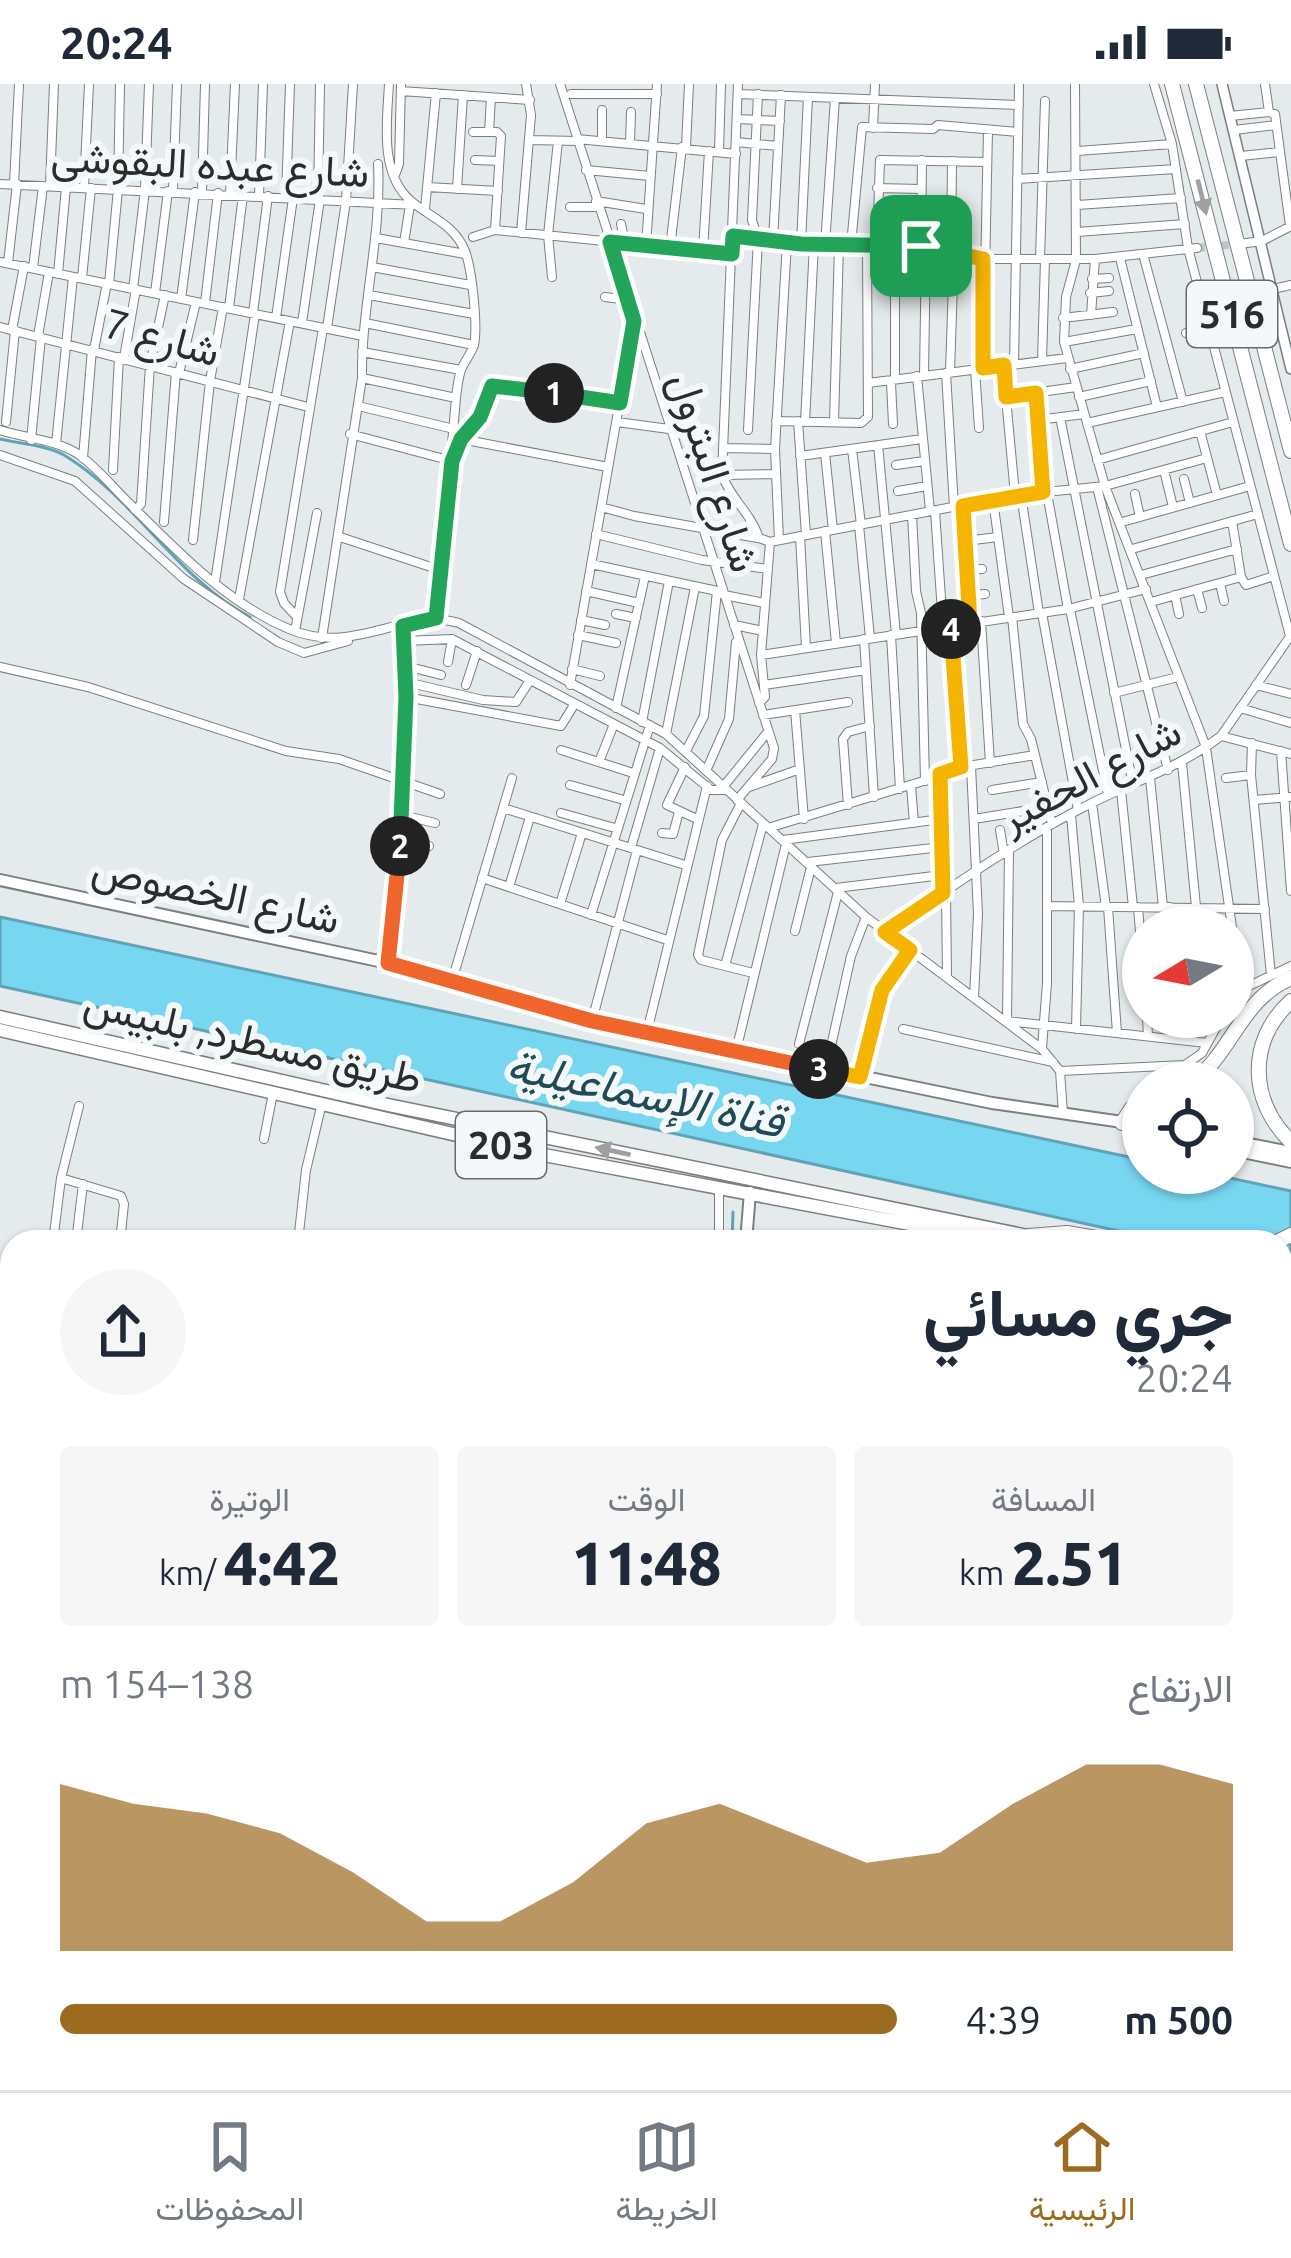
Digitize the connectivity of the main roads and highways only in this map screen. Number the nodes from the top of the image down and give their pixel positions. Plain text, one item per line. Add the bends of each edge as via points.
1 (1172, 84) edge
2 (1196, 84) edge
3 (1291, 451) edge
4 (1291, 544) edge
5 (0, 880) edge
6 (1291, 978) edge
7 (1291, 1001) edge
8 (0, 1017) edge
9 (0, 1030) edge
10 (1214, 1062) edge
11 (1122, 1124) edge
12 (1291, 1142) edge
13 (1254, 1148) edge
14 (1254, 1152) edge
15 (1291, 1152) edge
16 (1291, 1162) edge
17 (751, 1192) junction
18 (747, 1230) edge
19 (944, 1230) edge
20 (1000, 1230) edge

1 -> 4 highway, 516
2 - 3 highway, 516
5 - 11 main road, شارع الخصوص via 388,963 592,1021
6 - 10 highway via 1254,1002
7 - 12 highway via 1267,1032 1257,1070 1270,1115
20 -> 8 main road, طريق مسطرد, بلبيس / 203
9 - 17 main road, طريق مسطرد, بلبيس / 203 via 544,1155
13 - 15 main road
14 - 16 main road
17 - 18 main road
17 - 19 main road, طريق مسطرد, بلبيس / 203

